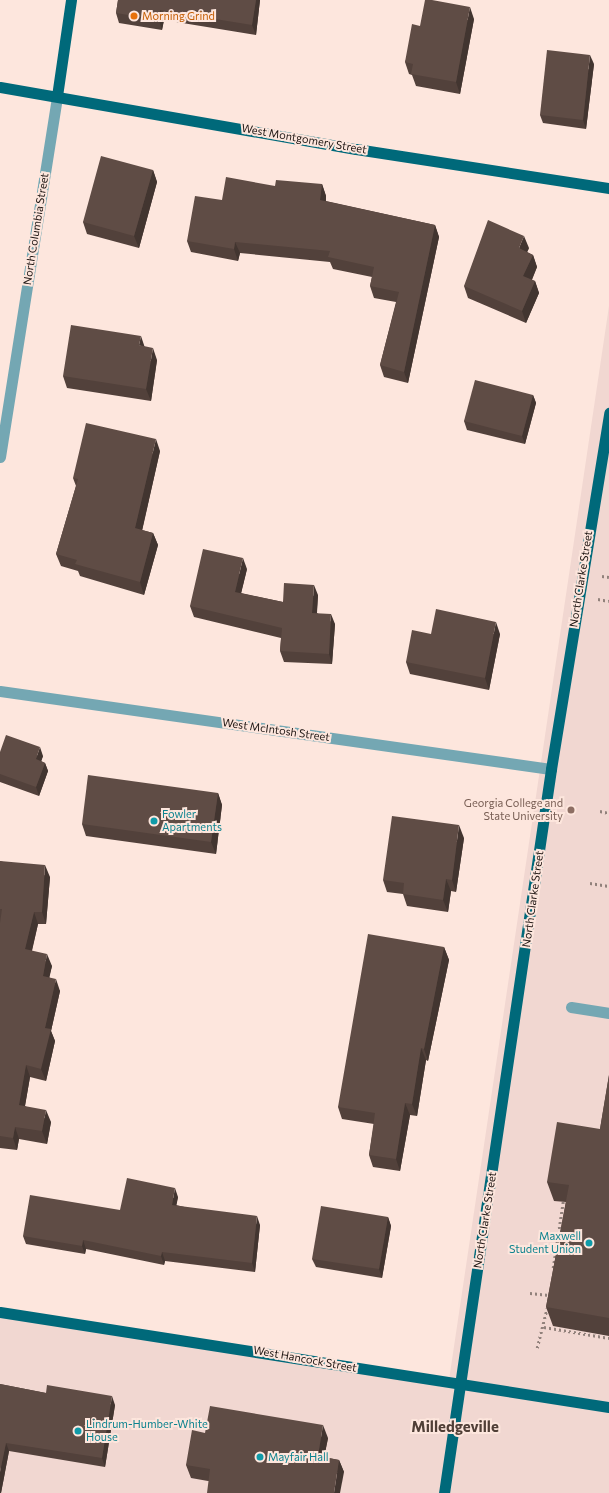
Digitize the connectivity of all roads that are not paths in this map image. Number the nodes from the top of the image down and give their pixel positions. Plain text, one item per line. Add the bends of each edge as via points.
1 (71, 0) edge
2 (0, 87) edge
3 (57, 96) junction
4 (609, 188) edge
5 (609, 413) edge
6 (0, 457) edge
7 (0, 691) edge
8 (551, 769) junction
9 (571, 1007) dead end
10 (609, 1013) edge
11 (0, 1312) edge
12 (460, 1385) junction
13 (609, 1407) edge
14 (444, 1493) edge

1 - 3 main road, North Columbia Street
2 - 3 main road, West Montgomery Street
3 - 4 main road, West Montgomery Street via 356,149
3 - 6 street, North Columbia Street
5 - 8 main road, North Clarke Street
7 - 8 street, West McIntosh Street
8 - 12 main road, North Clarke Street
9 - 10 street
11 - 12 main road, West Hancock Street via 175,1337
12 - 13 main road, West Hancock Street
12 - 14 main road, North Clarke Street

